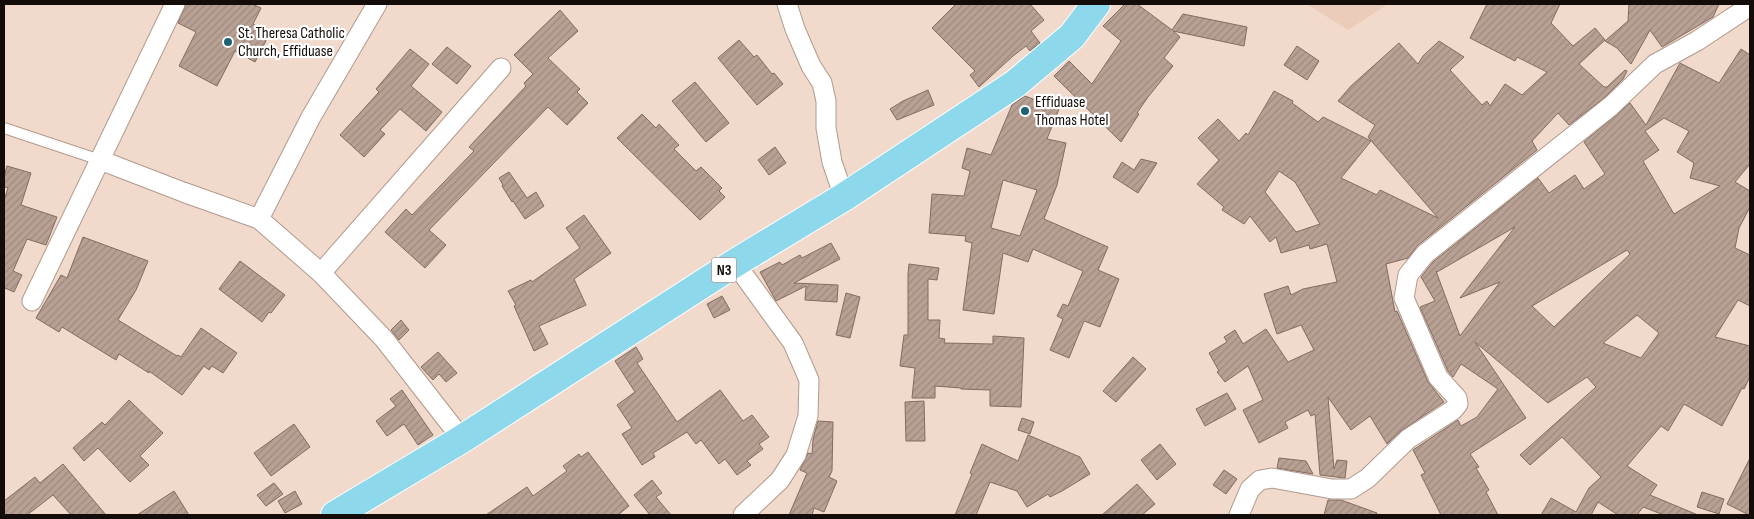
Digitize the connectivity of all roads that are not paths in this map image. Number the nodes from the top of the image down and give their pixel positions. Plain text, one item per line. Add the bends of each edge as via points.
1 (175, 4) edge
2 (377, 4) edge
3 (787, 4) edge
4 (1096, 4) edge
5 (1750, 6) edge
6 (501, 68) dead end
7 (4, 128) edge
8 (100, 160) junction
9 (844, 197) junction
10 (259, 219) junction
11 (734, 263) junction
12 (321, 273) junction
13 (32, 301) dead end
14 (462, 439) junction
15 (335, 515) edge
16 (744, 515) edge
17 (1239, 515) edge

1 - 8 street
2 - 10 street via 311,117
3 - 9 street via 811,66 822,83 832,162
4 - 9 main road, N3 via 1072,36 1015,84
5 - 17 street via 1655,64 1610,106 1425,254 1408,275 1404,298 1438,377 1456,398 1458,404 1452,410 1408,439 1368,478 1351,489 1332,489 1272,478 1260,480 1250,489
6 - 12 street
7 - 8 lane
8 - 10 street
8 - 13 street
9 - 11 main road, N3
10 - 12 street
11 - 14 main road, N3
11 - 16 street via 793,343 809,380 808,416 796,455 780,480
12 - 14 street via 384,339
14 - 15 main road, N3

